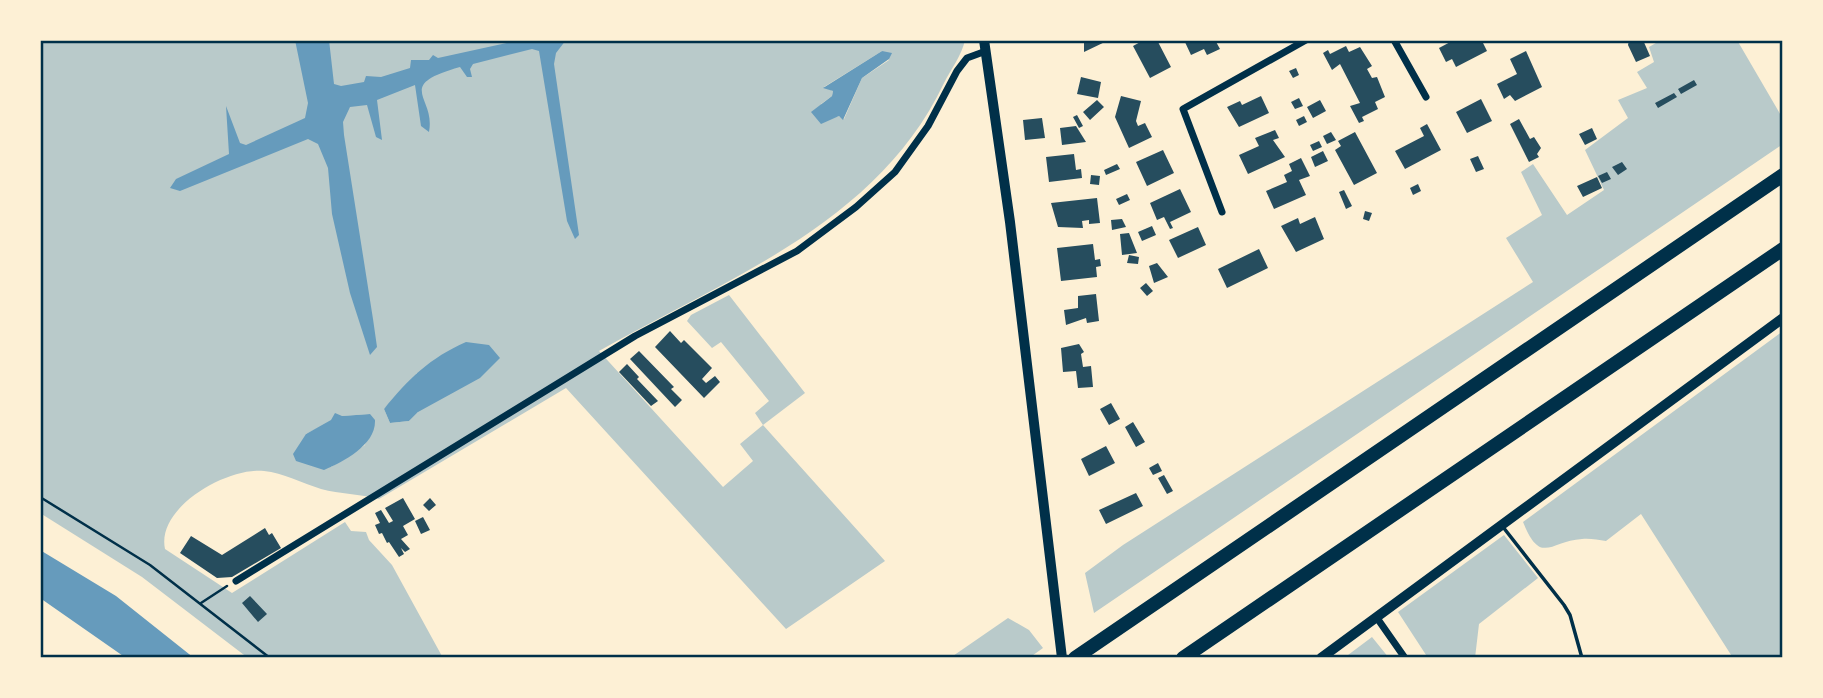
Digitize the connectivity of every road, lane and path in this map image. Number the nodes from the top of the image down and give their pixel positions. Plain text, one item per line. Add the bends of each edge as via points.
1 (1306, 40) edge
2 (1394, 40) edge
3 (985, 45) edge
4 (1426, 97) dead end
5 (1783, 175) edge
6 (1222, 212) dead end
7 (1783, 249) edge
8 (1783, 318) edge
9 (40, 497) edge
10 (1501, 525) junction
11 (236, 581) joint
12 (201, 603) junction
13 (1377, 618) junction
14 (270, 658) edge
15 (1062, 658) edge
16 (1075, 658) edge
17 (1182, 658) edge
18 (1321, 658) edge
19 (1405, 658) edge
20 (1582, 658) edge

1 - 6 street via 1183,109
2 - 4 street
3 - 11 street via 957,71 928,126 895,172 797,251 635,336
3 - 15 main road
5 - 16 highway
7 - 17 highway
8 - 10 street
9 - 12 path via 150,565
10 - 13 street
10 - 20 lane via 1564,605
11 - 12 path
12 - 14 path
13 - 18 street
13 - 19 street

